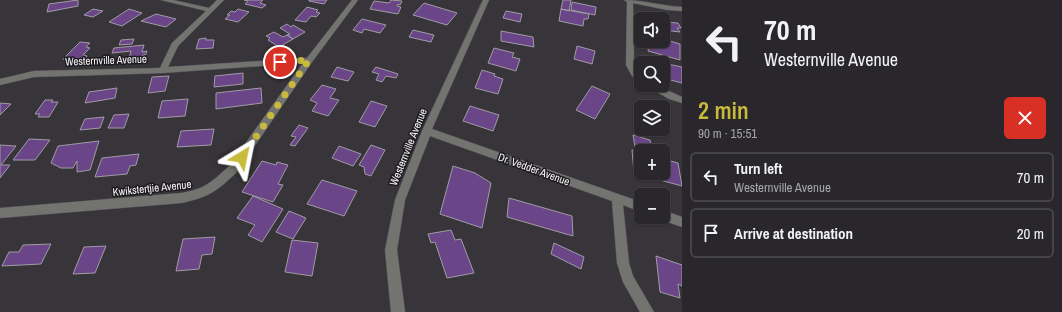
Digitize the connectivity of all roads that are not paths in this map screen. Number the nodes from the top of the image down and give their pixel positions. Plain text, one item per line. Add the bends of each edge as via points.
1 (164, 0) edge
2 (221, 0) edge
3 (356, 0) edge
4 (486, 0) edge
5 (629, 0) edge
6 (682, 9) edge
7 (210, 10) junction
8 (309, 60) junction
9 (164, 70) junction
10 (634, 72) edge
11 (0, 82) edge
12 (662, 92) edge
13 (682, 100) edge
14 (427, 131) junction
15 (617, 199) junction
16 (634, 205) edge
17 (0, 213) edge
18 (670, 218) edge
19 (682, 222) edge
20 (398, 312) edge
21 (647, 312) edge

1 - 7 street
2 - 7 street
3 - 8 street, Kwikstertjie Avenue
4 - 14 street, Westernville Avenue
5 - 6 street
5 - 10 street via 630,65
7 - 9 street via 175,45
8 - 9 street, Westernville Avenue
8 - 17 street, Kwikstertjie Avenue via 233,169 202,194 181,198
9 - 11 street, Westernville Avenue via 34,74
12 - 13 street
14 - 15 street, Dr. Vedder Avenue
14 - 20 street, Westernville Avenue via 400,200 395,220 391,250
15 - 16 street, Dr. Vedder Avenue
15 - 21 street via 623,263 627,278
18 - 19 street

